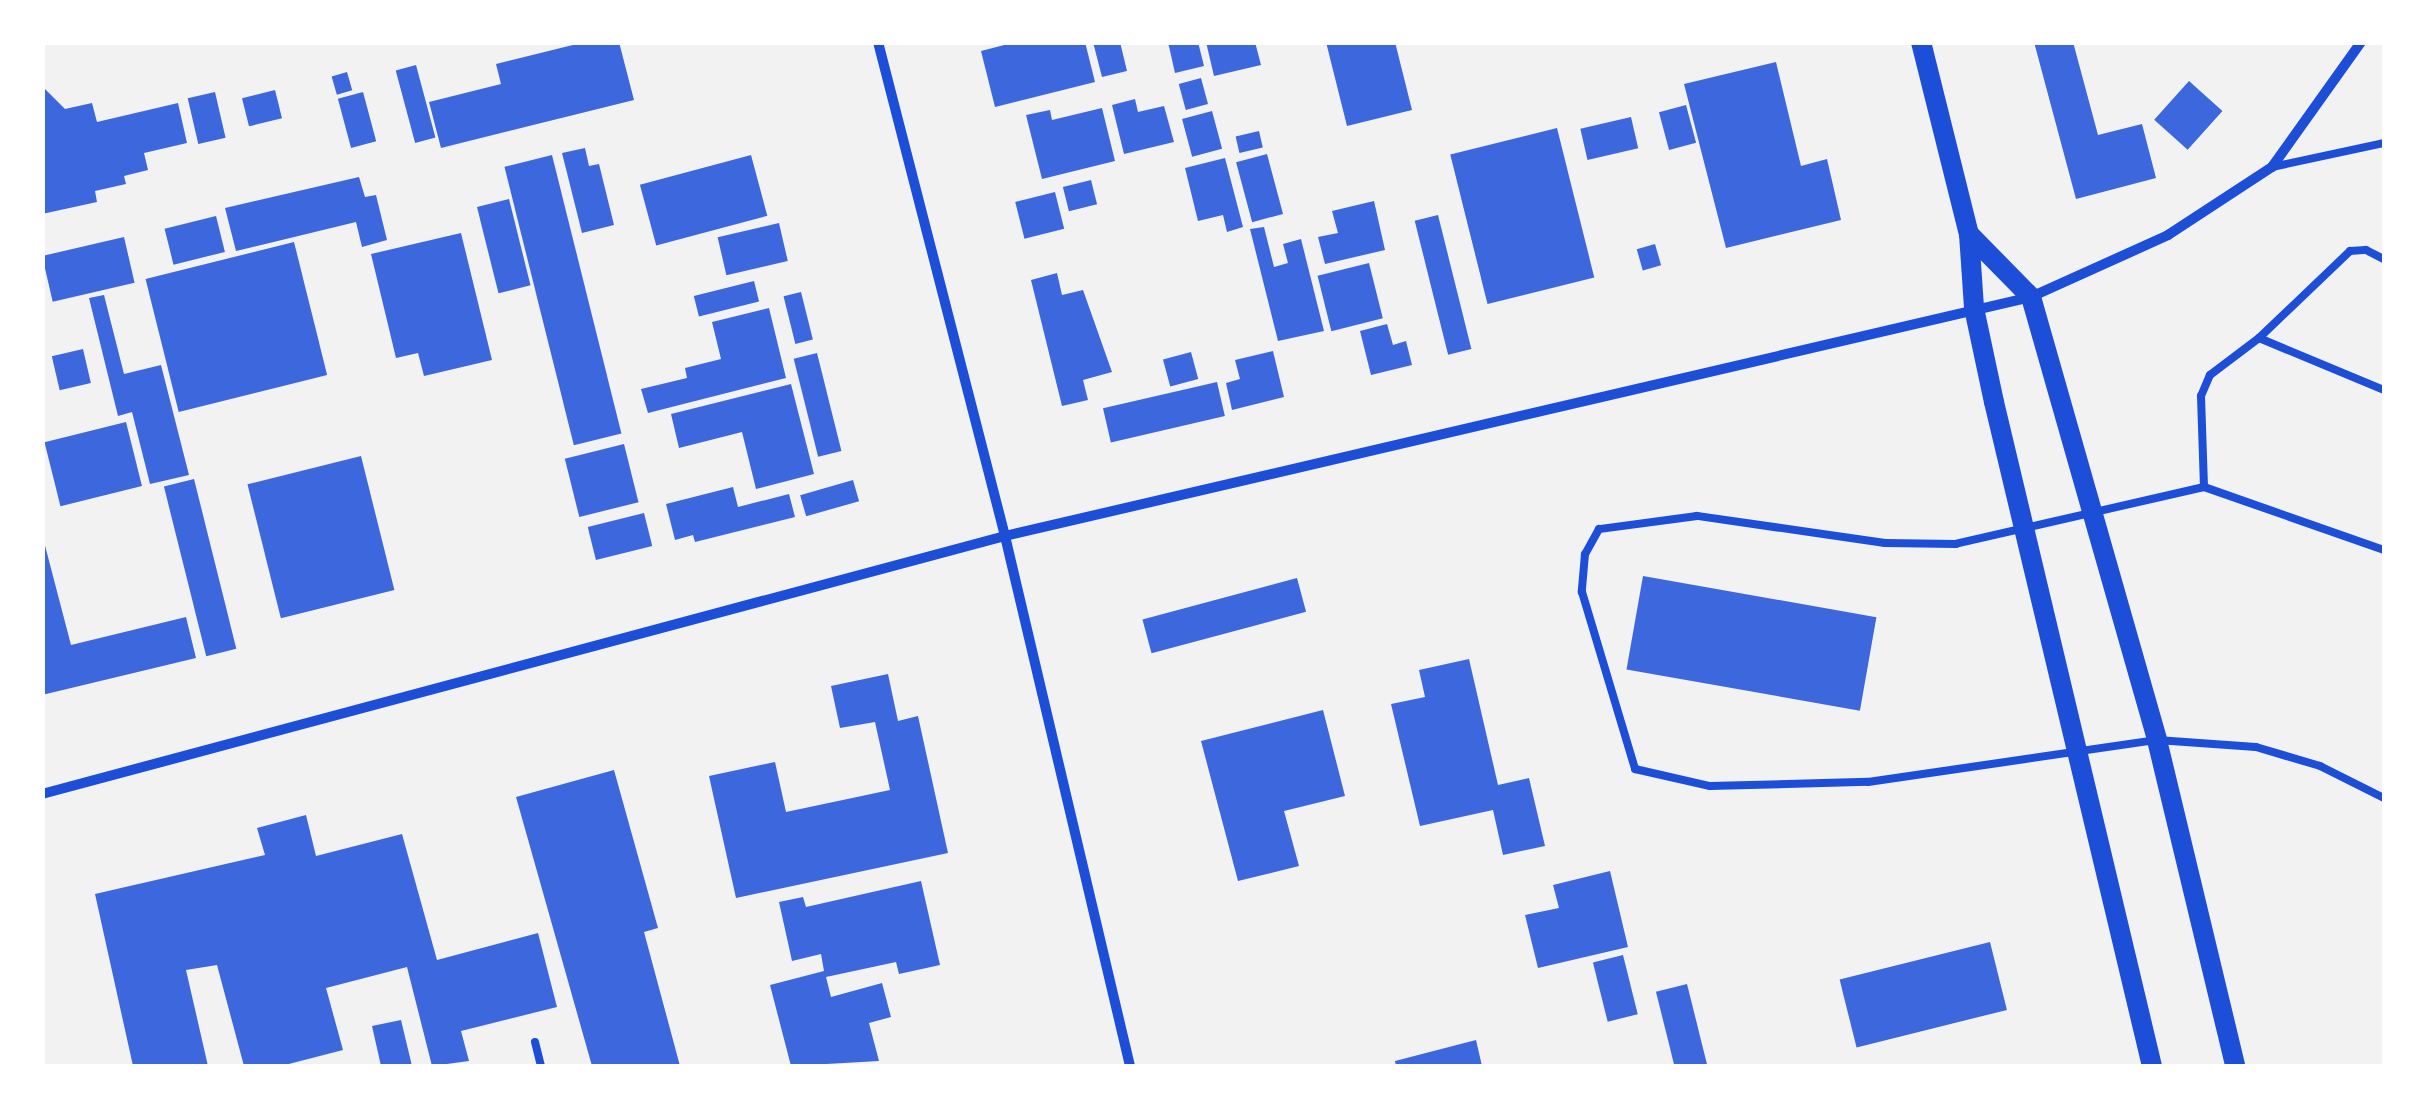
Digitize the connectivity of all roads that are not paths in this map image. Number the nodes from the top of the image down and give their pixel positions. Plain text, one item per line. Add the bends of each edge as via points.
1 (878, 42) edge
2 (1922, 42) edge
3 (2361, 42) edge
4 (2384, 143) edge
5 (2272, 167) junction
6 (1969, 234) junction
7 (2384, 259) edge
8 (2031, 297) junction
9 (1974, 308) junction
10 (2260, 338) junction
11 (2384, 390) edge
12 (2204, 488) junction
13 (2092, 510) junction
14 (2023, 528) junction
15 (1005, 536) junction
16 (2384, 550) edge
17 (2157, 740) junction
18 (2078, 755) junction
19 (42, 794) edge
20 (2384, 798) edge
21 (535, 1042) dead end
22 (541, 1066) edge
23 (1130, 1066) edge
24 (2152, 1066) edge
25 (2235, 1066) edge

1 - 15 street
2 - 6 main road
3 - 5 street
4 - 5 lane
5 - 8 street via 2168,235
6 - 8 main road
6 - 9 main road
7 - 10 lane via 2366,250 2350,252
8 - 9 street
8 - 13 main road
9 - 14 main road
9 - 15 street
10 - 11 lane
10 - 12 lane via 2210,375 2201,396
12 - 13 lane
12 - 16 lane
13 - 14 lane
13 - 17 main road
14 - 18 main road
14 - 18 lane via 1956,544 1885,543 1697,516 1599,529 1585,554 1582,592 1634,769 1710,786 1868,782
15 - 19 street
15 - 23 street
17 - 18 lane
17 - 20 lane via 2256,747 2320,766
17 - 25 main road
18 - 24 main road
21 - 22 lane

